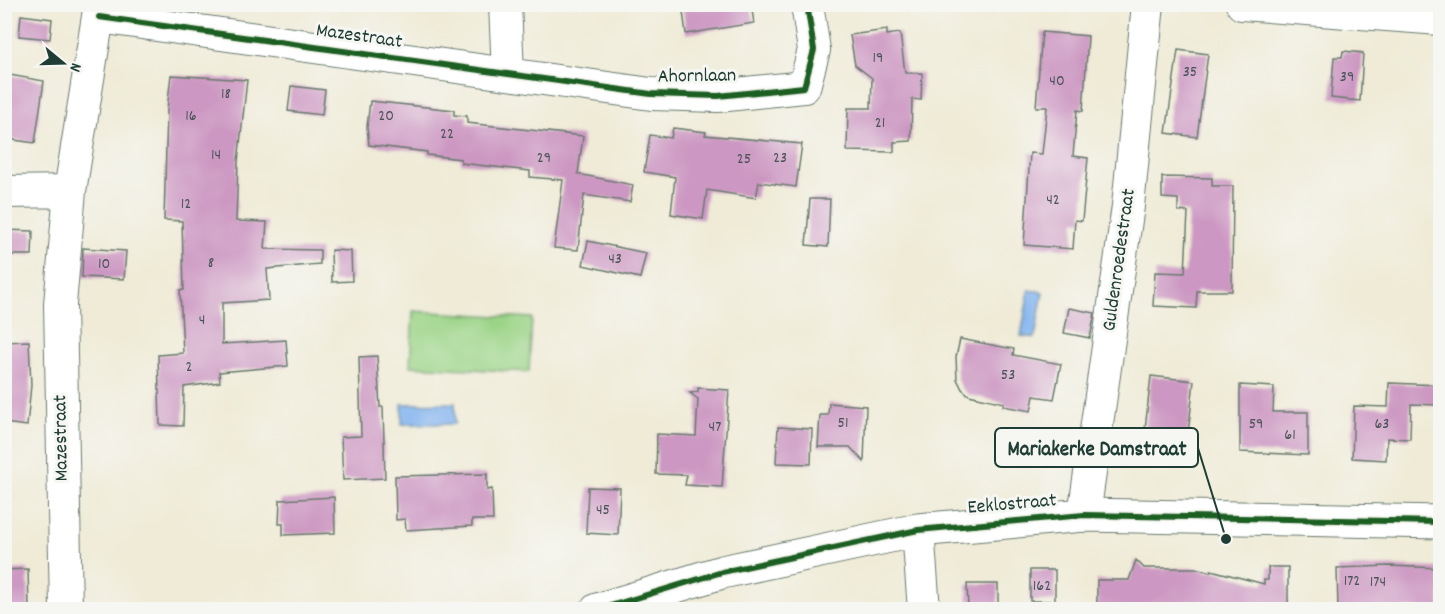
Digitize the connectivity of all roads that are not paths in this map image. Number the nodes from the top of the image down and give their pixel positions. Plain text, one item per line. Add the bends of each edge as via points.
1 (505, 4) edge
2 (807, 4) edge
3 (1242, 4) edge
4 (1148, 7) edge
5 (99, 11) edge
6 (1440, 19) edge
7 (508, 74) junction
8 (70, 191) junction
9 (4, 192) edge
10 (1084, 515) junction
11 (1440, 522) edge
12 (918, 530) junction
13 (66, 609) edge
14 (597, 609) edge
15 (924, 609) edge

1 - 7 street
2 - 7 street, Ahornlaan via 813,50 804,87 718,96 651,94
3 - 6 street
4 - 10 street, Guldenroedestraat via 1128,206
5 - 7 street, Mazestraat
5 - 8 street, Mazestraat
8 - 9 street
8 - 13 street, Mazestraat via 60,315
10 - 11 street, Eeklostraat
10 - 12 street, Eeklostraat
12 - 14 street, Eeklostraat via 722,572
12 - 15 street

